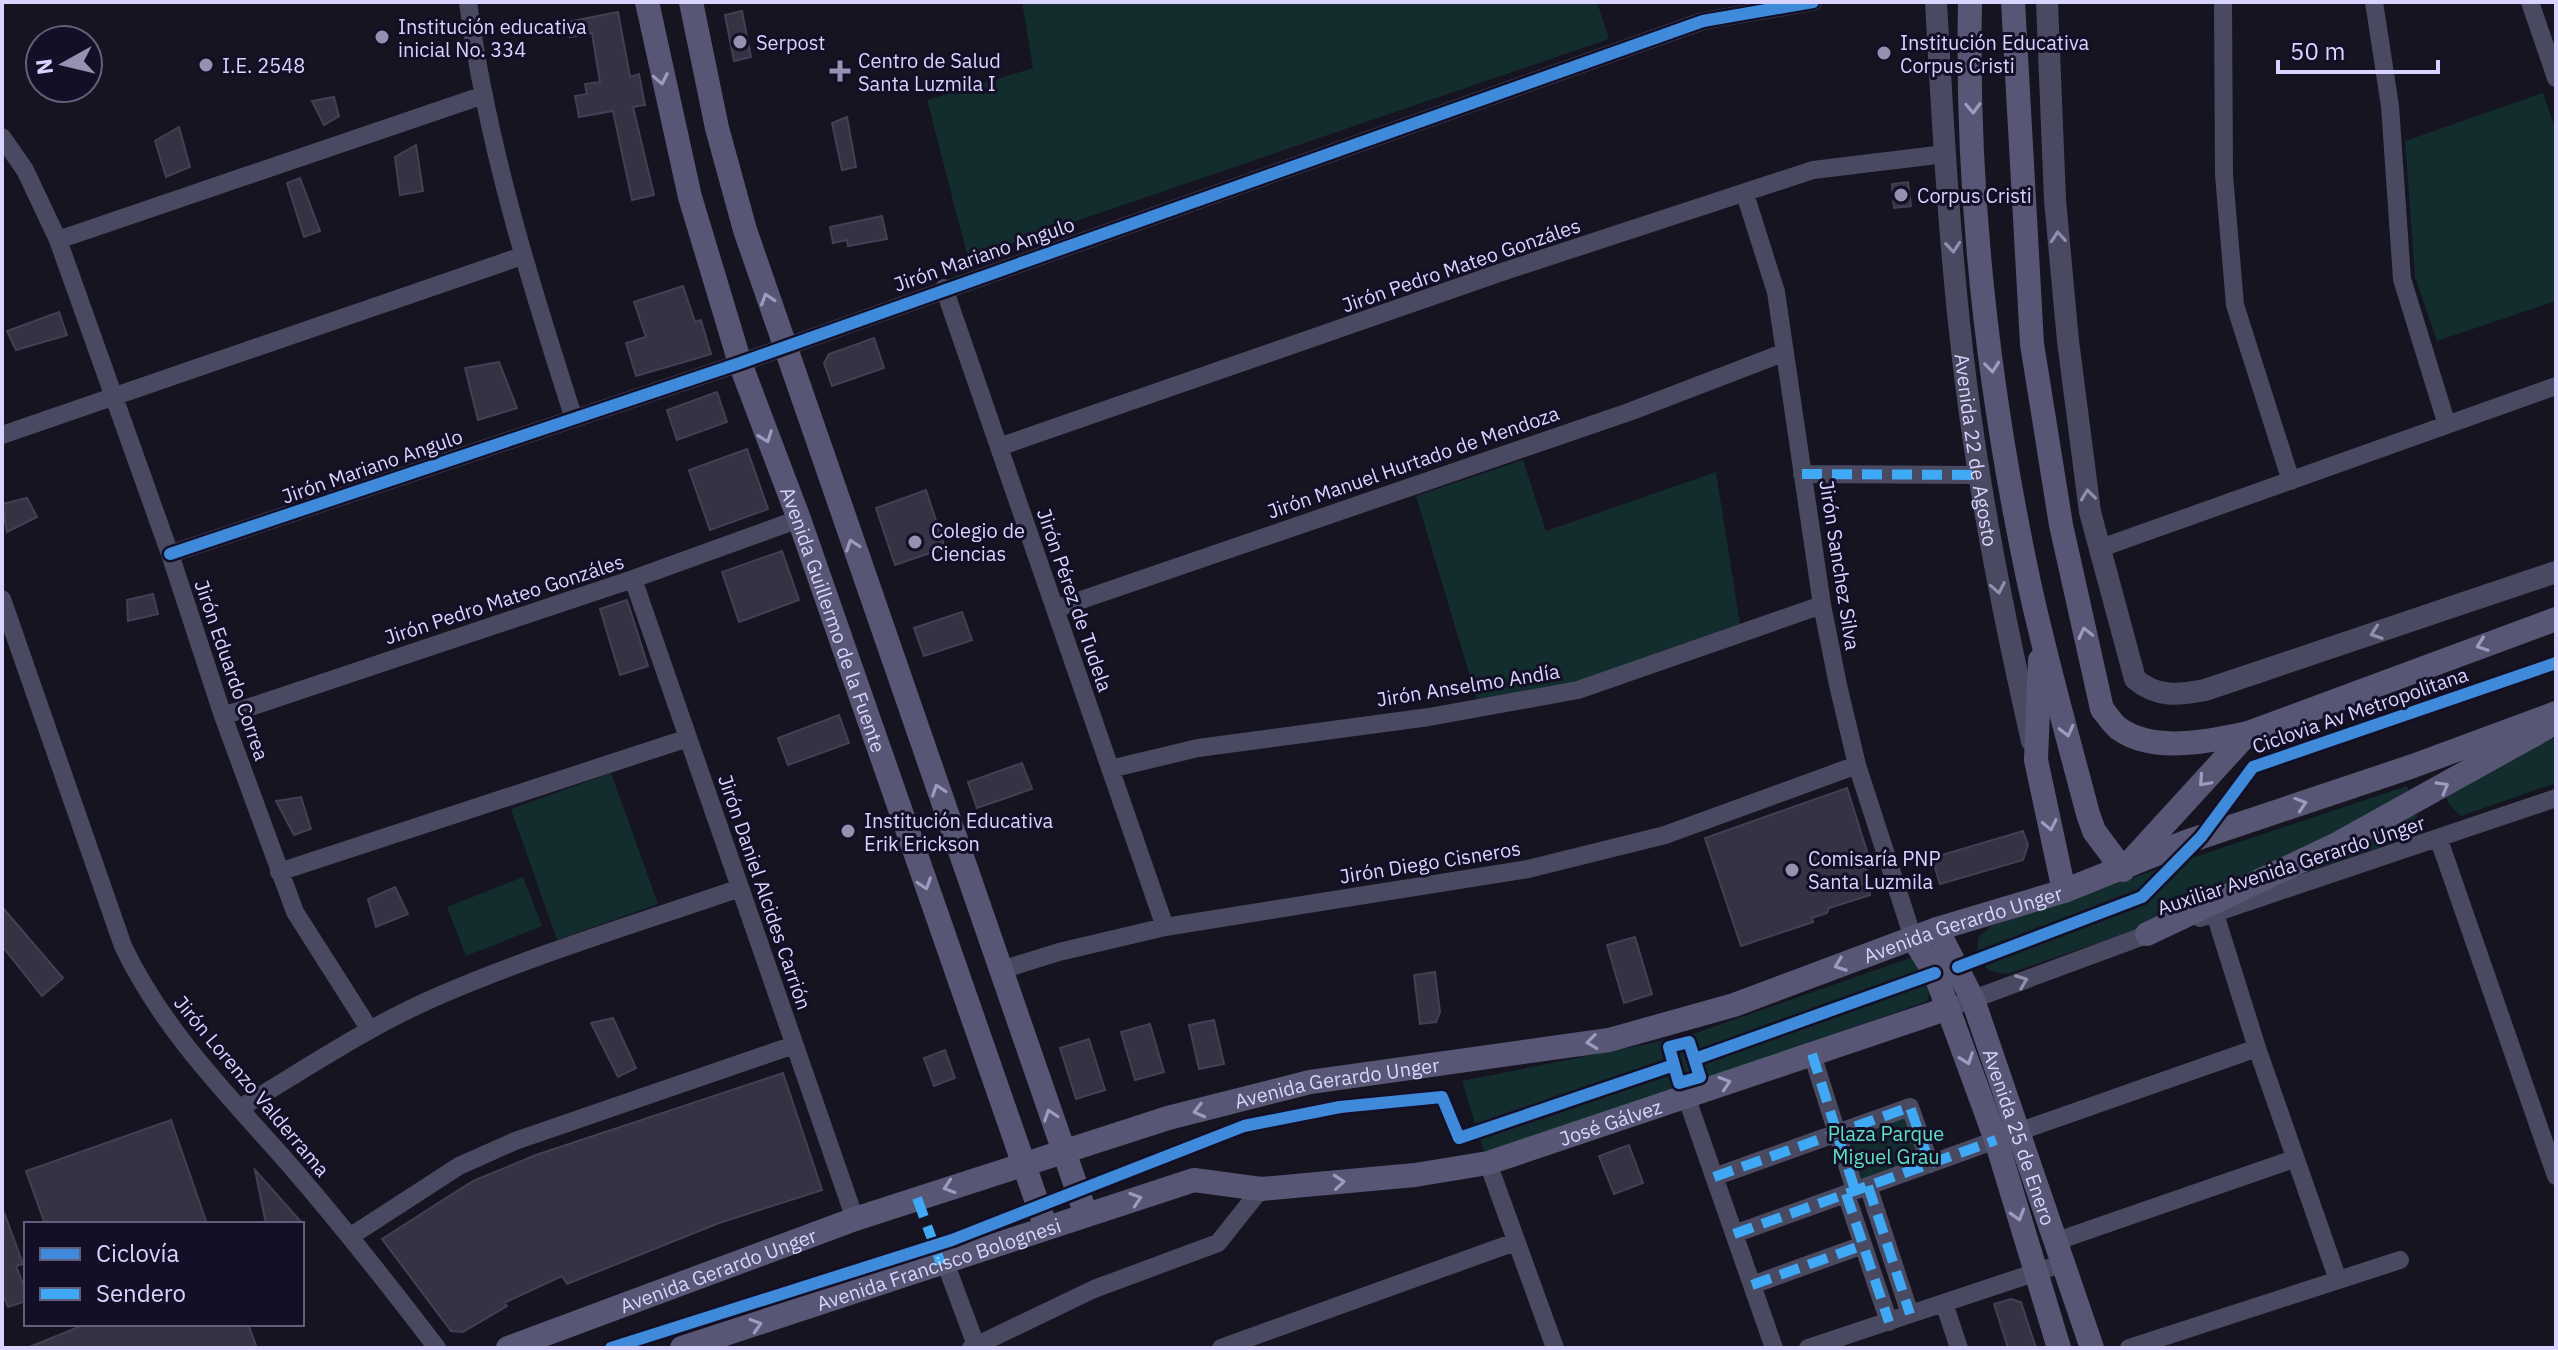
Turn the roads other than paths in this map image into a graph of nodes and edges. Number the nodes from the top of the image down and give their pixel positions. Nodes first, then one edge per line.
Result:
1 (468, 2) edge
2 (647, 2) edge
3 (691, 2) edge
4 (1697, 2) edge
5 (1813, 2) edge
6 (1936, 2) edge
7 (1970, 2) edge
8 (2013, 2) edge
9 (2047, 2) edge
10 (2223, 2) edge
11 (2374, 2) edge
12 (2530, 2) edge
13 (1703, 21) junction
14 (2556, 78) edge
15 (484, 95) junction
16 (2, 137) edge
17 (1945, 154) junction
18 (1745, 194) junction
19 (58, 240) junction
20 (522, 256) junction
21 (944, 288) junction
22 (783, 348) junction
23 (1783, 353) junction
24 (740, 363) junction
25 (2556, 386) edge
26 (115, 397) junction
27 (574, 419) junction
28 (2447, 425) junction
29 (2, 435) edge
30 (999, 447) junction
31 (1802, 474) junction
32 (1980, 475) junction
33 (2291, 481) junction
34 (799, 519) junction
35 (2098, 549) junction
36 (170, 554) junction
37 (2556, 572) edge
38 (633, 579) junction
39 (2, 599) edge
40 (1822, 605) junction
41 (1055, 609) junction
42 (2556, 619) edge
43 (2040, 627) junction
44 (2556, 713) edge
45 (223, 716) junction
46 (2556, 723) edge
47 (2248, 733) junction
48 (688, 738) junction
49 (2036, 760) junction
50 (1857, 765) junction
51 (1110, 769) junction
52 (2556, 798) edge
53 (2439, 840) junction
54 (2123, 870) junction
55 (279, 872) junction
56 (740, 888) junction
57 (2064, 891) junction
58 (2215, 914) junction
59 (1165, 927) junction
60 (1937, 929) junction
61 (2147, 934) junction
62 (1913, 938) junction
63 (1001, 970) junction
64 (1973, 1000) junction
65 (1949, 1008) junction
66 (370, 1030) junction
67 (794, 1045) junction
68 (2257, 1048) junction
69 (1812, 1054) junction
70 (1686, 1096) junction
71 (240, 1108) junction
72 (1837, 1133) junction
73 (2007, 1136) junction
74 (1062, 1150) junction
75 (2294, 1159) junction
76 (1023, 1163) junction
77 (1488, 1163) junction
78 (1930, 1164) junction
79 (2556, 1176) edge
80 (1714, 1177) junction
81 (1194, 1180) joint
82 (1261, 1189) junction
83 (1857, 1190) junction
84 (1086, 1215) junction
85 (855, 1219) junction
86 (1046, 1228) junction
87 (1734, 1234) junction
88 (351, 1236) junction
89 (1515, 1242) junction
90 (1863, 1245) junction
91 (2060, 1252) junction
92 (2400, 1260) dead end
93 (945, 1262) junction
94 (2034, 1273) junction
95 (2338, 1280) junction
96 (1752, 1285) junction
97 (1944, 1303) junction
98 (1910, 1314) junction
99 (1889, 1322) junction
100 (557, 1329) junction
101 (975, 1347) edge
102 (437, 1348) edge
103 (508, 1348) edge
104 (531, 1348) edge
105 (682, 1348) edge
106 (1221, 1348) edge
107 (1555, 1348) edge
108 (1774, 1348) edge
109 (1808, 1348) edge
110 (1959, 1348) edge
111 (2059, 1348) edge
112 (2092, 1348) edge
113 (2129, 1348) edge

1 - 15 street
2 -> 24 main road, Avenida Guillermo de la Fuente
22 -> 3 main road
4 - 13 street
5 - 13 street, Jirón Mariano Angulo
6 - 17 street, Avenida 22 de Agosto
7 -> 43 main road, Avenida 22 de Agosto
47 -> 8 main road
35 -> 9 street
10 - 33 street
11 - 28 street
12 - 14 street
13 - 21 street, Jirón Mariano Angulo
15 - 19 street
15 - 20 street
16 - 19 street, Jirón Eduardo Correa
17 - 18 street, Jirón Pedro Mateo Gonzáles
17 -> 32 street, Avenida 22 de Agosto
18 - 23 street, Jirón Sanchez Silva
18 - 30 street, Jirón Pedro Mateo Gonzáles
19 - 26 street, Jirón Eduardo Correa
20 - 26 street
20 - 27 street
21 - 22 street, Jirón Mariano Angulo
21 - 30 street, Jirón Pérez de Tudela
22 - 24 street, Jirón Mariano Angulo
63 -> 22 main road
23 - 31 street, Jirón Sanchez Silva
23 - 41 street, Jirón Manuel Hurtado de Mendoza
24 - 27 street, Jirón Mariano Angulo
24 -> 34 main road, Avenida Guillermo de la Fuente
25 - 28 street
26 - 29 street
26 - 36 street, Jirón Eduardo Correa
27 - 36 street, Jirón Mariano Angulo
28 - 33 street
30 - 41 street, Jirón Pérez de Tudela
31 - 32 street
31 - 40 street, Jirón Sanchez Silva
32 -> 49 street, Avenida 22 de Agosto
33 - 35 street
34 - 38 street, Jirón Pedro Mateo Gonzáles
34 -> 76 main road, Avenida Guillermo de la Fuente
37 -> 35 street
36 - 45 street, Jirón Eduardo Correa
38 - 45 street, Jirón Pedro Mateo Gonzáles
38 - 48 street, Jirón Daniel Alcides Carrión
39 - 71 street, Jirón Lorenzo Valderrama
40 - 50 street, Jirón Sanchez Silva
40 - 51 street, Jirón Anselmo Andía
41 - 51 street, Jirón Pérez de Tudela
42 -> 47 main road, Avenida Gerardo Unger
43 - 49 main road
43 -> 54 main road, Avenida 22 de Agosto
54 -> 44 main road, Avenida Gerardo Unger
45 - 55 street, Jirón Eduardo Correa
61 -> 46 main road
47 -> 54 main road, Avenida Gerardo Unger
48 - 55 street
48 - 56 street, Jirón Daniel Alcides Carrión
49 -> 57 main road, Avenida 22 de Agosto
50 - 59 street, Jirón Diego Cisneros
50 - 62 street, Jirón Sanchez Silva
51 - 59 street, Jirón Pérez de Tudela
52 - 53 street, Auxiliar Avenida Gerardo Unger
53 - 58 street, Auxiliar Avenida Gerardo Unger
53 - 79 street
54 - 57 main road, Avenida Gerardo Unger
55 - 66 street, Jirón Eduardo Correa
56 - 66 street
56 - 67 street, Jirón Daniel Alcides Carrión
57 - 60 main road, Avenida Gerardo Unger
58 - 61 street, Auxiliar Avenida Gerardo Unger
58 - 68 street
59 - 63 street, Jirón Diego Cisneros
60 - 62 main road, Avenida Gerardo Unger
60 - 64 main road, Avenida 25 de Enero
64 -> 61 street, Auxiliar Avenida Gerardo Unger
62 - 65 main road, Avenida 25 de Enero
62 -> 74 main road, Avenida Gerardo Unger
74 -> 63 main road
64 - 65 street, Auxiliar Avenida Gerardo Unger
64 - 73 main road, Avenida 25 de Enero
65 - 69 main road, José Gálvez
65 -> 73 main road, Avenida 25 de Enero
66 - 71 street
67 - 85 street, Jirón Daniel Alcides Carrión
67 - 88 street
68 - 73 street
68 - 75 street
70 -> 69 main road, José Gálvez
69 - 72 street
70 - 77 main road, José Gálvez
70 - 80 street
71 - 88 street, Jirón Lorenzo Valderrama
72 - 78 street
72 - 80 street
72 - 83 street
73 - 78 street
73 - 91 main road, Avenida 25 de Enero
73 -> 94 main road, Avenida 25 de Enero
74 - 76 main road, Avenida Gerardo Unger
74 - 84 main road
75 - 91 street
75 - 95 street
76 -> 85 main road, Avenida Gerardo Unger
76 - 86 main road, Avenida Guillermo de la Fuente
82 -> 77 main road, José Gálvez
77 - 89 street
78 - 83 street
80 - 87 street
81 - 82 main road, José Gálvez
84 -> 81 main road, Avenida Francisco Bolognesi
82 - 101 street
83 - 87 street
83 - 90 street
83 - 98 street
84 - 86 main road, Avenida Francisco Bolognesi
85 - 100 main road, Avenida Gerardo Unger
86 - 93 main road, Avenida Francisco Bolognesi
87 - 96 street
88 - 102 street, Jirón Lorenzo Valderrama
89 - 106 street
89 - 107 street
90 - 96 street
90 - 99 street
91 - 94 street
91 - 112 main road, Avenida 25 de Enero
92 - 95 street
93 - 101 street
105 -> 93 main road, Avenida Francisco Bolognesi
94 - 97 street
94 - 111 main road, Avenida 25 de Enero
95 - 113 street
96 - 108 street
97 - 98 street
97 - 110 street
98 - 99 street
99 - 109 street
100 - 103 main road, Avenida Gerardo Unger
100 - 104 main road, Avenida Gerardo Unger

